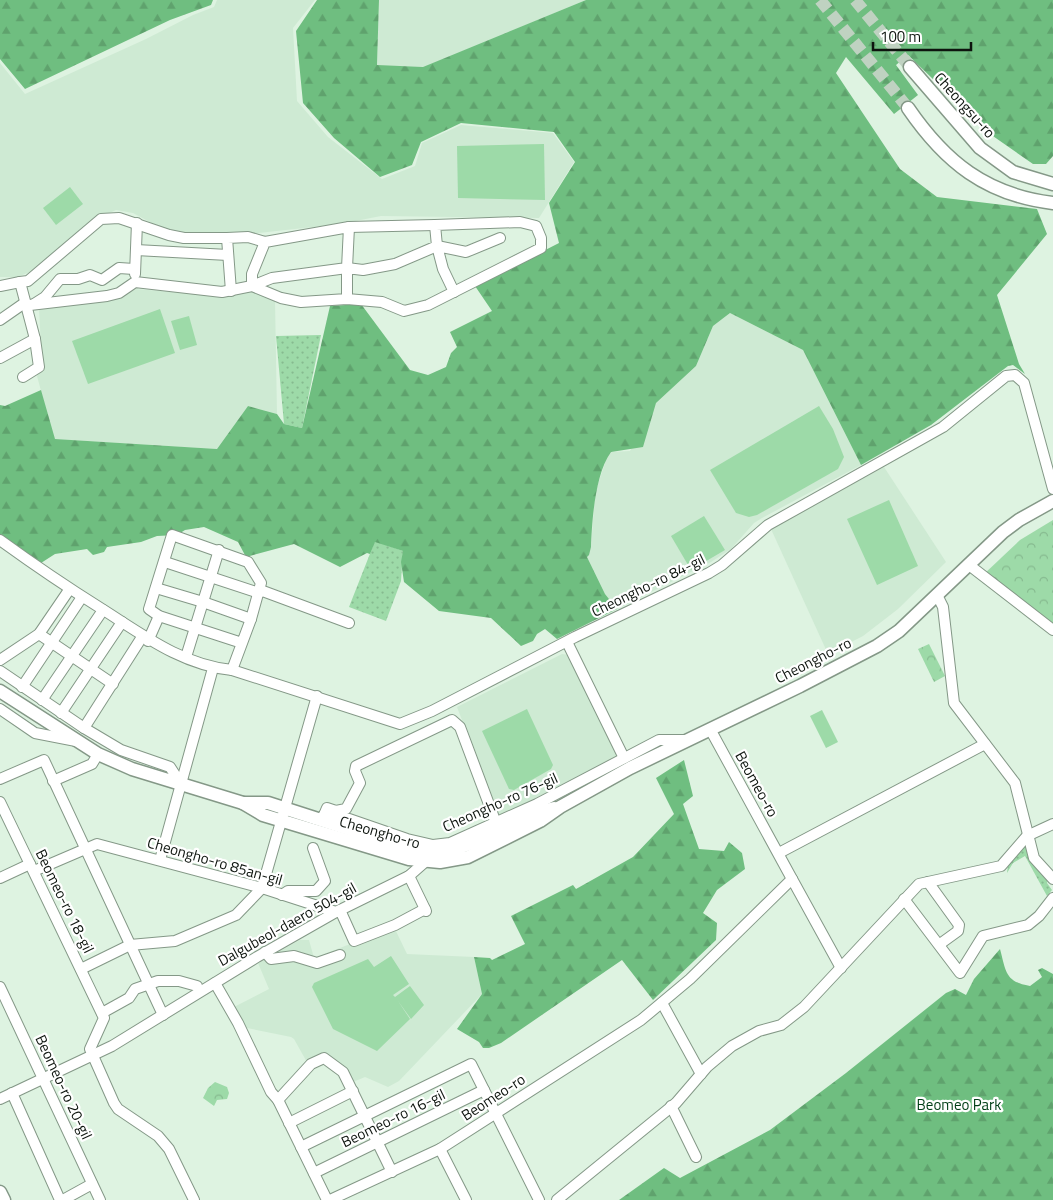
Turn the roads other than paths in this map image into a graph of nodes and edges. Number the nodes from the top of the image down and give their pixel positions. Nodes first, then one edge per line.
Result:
1 (910, 67) tunnel mouth
2 (908, 108) tunnel mouth
3 (1053, 184) edge
4 (1053, 203) edge
5 (138, 223) junction
6 (435, 225) junction
7 (349, 227) junction
8 (227, 238) junction
9 (500, 238) dead end
10 (265, 242) junction
11 (437, 246) junction
12 (136, 250) junction
13 (228, 255) junction
14 (51, 263) junction
15 (347, 268) junction
16 (134, 269) junction
17 (60, 279) junction
18 (20, 282) junction
19 (135, 282) junction
20 (0, 286) edge
21 (252, 286) junction
22 (231, 291) junction
23 (454, 292) junction
24 (347, 298) junction
25 (30, 305) junction
26 (0, 320) edge
27 (35, 338) junction
28 (0, 358) edge
29 (23, 377) dead end
30 (1053, 490) edge
31 (1053, 501) edge
32 (0, 540) edge
33 (220, 550) junction
34 (165, 562) junction
35 (969, 565) junction
36 (210, 576) junction
37 (156, 588) junction
38 (70, 590) junction
39 (259, 592) junction
40 (938, 595) junction
41 (82, 597) junction
42 (203, 602) junction
43 (103, 610) junction
44 (159, 616) junction
45 (251, 619) junction
46 (122, 622) junction
47 (349, 623) dead end
48 (194, 628) junction
49 (1053, 630) edge
50 (40, 634) junction
51 (145, 639) junction
52 (53, 642) junction
53 (567, 642) junction
54 (242, 643) junction
55 (73, 655) junction
56 (186, 657) junction
57 (0, 660) edge
58 (92, 668) junction
59 (213, 668) junction
60 (232, 670) junction
61 (0, 671) edge
62 (113, 684) junction
63 (22, 687) junction
64 (0, 691) edge
65 (317, 696) junction
66 (42, 700) junction
67 (0, 709) edge
68 (61, 713) junction
69 (400, 724) junction
70 (84, 728) junction
71 (710, 729) junction
72 (686, 740) junction
73 (79, 742) junction
74 (404, 742) junction
75 (985, 744) junction
76 (98, 754) junction
77 (624, 758) junction
78 (0, 779) edge
79 (54, 781) junction
80 (181, 784) junction
81 (0, 802) edge
82 (560, 807) junction
83 (283, 815) junction
84 (323, 818) junction
85 (496, 823) junction
86 (1053, 824) edge
87 (1027, 836) junction
88 (85, 848) junction
89 (313, 848) dead end
90 (779, 853) junction
91 (160, 860) junction
92 (426, 861) junction
93 (32, 868) junction
94 (409, 876) junction
95 (0, 878) edge
96 (792, 879) junction
97 (1053, 879) edge
98 (928, 882) junction
99 (262, 888) junction
100 (282, 895) junction
101 (1053, 898) edge
102 (904, 899) junction
103 (338, 911) junction
104 (940, 944) junction
105 (130, 945) junction
106 (266, 952) junction
107 (340, 955) dead end
108 (841, 968) junction
109 (81, 970) junction
110 (215, 982) junction
111 (150, 985) junction
112 (197, 986) dead end
113 (0, 987) edge
114 (662, 1003) junction
115 (102, 1013) junction
116 (163, 1014) junction
117 (92, 1055) junction
118 (701, 1074) junction
119 (43, 1078) junction
120 (484, 1090) junction
121 (354, 1091) junction
122 (12, 1093) junction
123 (0, 1099) edge
124 (278, 1100) junction
125 (671, 1106) junction
126 (497, 1113) junction
127 (365, 1115) junction
128 (289, 1123) junction
129 (378, 1142) junction
130 (301, 1148) junction
131 (440, 1149) junction
132 (696, 1157) dead end
133 (392, 1172) junction
134 (314, 1173) junction
135 (92, 1184) junction
136 (0, 1192) edge
137 (4, 1200) edge
138 (61, 1200) edge
139 (100, 1200) edge
140 (194, 1200) edge
141 (329, 1200) edge
142 (466, 1200) edge
143 (539, 1200) edge
144 (557, 1200) edge

1 - 3 main road, Cheongsu-ro
2 - 4 main road
5 - 8 street
5 - 12 street
5 - 14 street
6 - 7 street
6 - 11 street
6 - 23 street
7 - 10 street
7 - 15 street
8 - 10 street
8 - 13 street
9 - 11 street
10 - 21 street
11 - 15 street
11 - 23 street
12 - 13 street
12 - 16 street
13 - 22 street
14 - 17 street
14 - 18 street
15 - 21 street
15 - 24 street
16 - 17 street
16 - 19 street
17 - 25 street
18 - 20 street
18 - 25 street
19 - 22 street
19 - 25 street
21 - 22 street
21 - 24 street
23 - 24 street
25 - 26 street
25 - 27 street
27 - 28 street
27 - 29 street
30 - 53 street, Cheongho-ro 84-gil
31 - 35 main road, Cheongho-ro
32 - 38 street
33 - 34 street
33 - 36 street
33 - 39 street
34 - 36 street
34 - 37 street
35 - 40 main road, Cheongho-ro
35 - 49 street
36 - 39 street
36 - 42 street
37 - 42 street
37 - 44 street
38 - 41 street
38 - 50 street
39 - 45 street
39 - 47 street
40 - 71 main road, Cheongho-ro
40 - 75 street
41 - 43 street
41 - 52 street
42 - 45 street
42 - 48 street
43 - 46 street
43 - 55 street
44 - 48 street
44 - 51 street
45 - 54 street
46 - 51 street
46 - 58 street
48 - 54 street
48 - 56 street
50 - 52 street
50 - 57 street
51 - 56 street
51 - 62 street
52 - 55 street
52 - 63 street
53 - 69 street, Cheongho-ro 84-gil
53 - 77 street
54 - 60 street
55 - 58 street
55 - 66 street
56 - 59 street
58 - 62 street
58 - 68 street
59 - 60 street
59 - 80 street
60 - 65 street
61 - 63 street
62 - 70 street
63 - 66 street
64 - 73 main road, Cheongho-ro
65 - 69 street
65 - 83 street
66 - 68 street
67 - 73 street
68 - 70 street
69 - 74 street
70 - 80 street
71 - 72 main road, Cheongho-ro
71 - 90 street, Beomeo-ro
72 - 77 street, Cheongho-ro 76-gil
72 - 82 main road, Cheongho-ro
73 - 76 main road, Cheongho-ro
74 - 84 street
74 - 85 street
75 - 87 street
75 - 90 street
76 - 79 street
76 - 80 main road, Cheongho-ro
77 - 85 street, Cheongho-ro 76-gil
78 - 79 street
79 - 88 street
80 - 83 main road, Cheongho-ro
80 - 91 street
81 - 93 street, Beomeo-ro 18-gil
82 - 84 main road, Cheongho-ro
82 - 92 main road, Cheongho-ro
83 - 84 main road, Cheongho-ro
83 - 92 main road, Cheongho-ro
83 - 99 street
84 - 85 street, Cheongho-ro 76-gil
86 - 87 street
87 - 97 street
87 - 98 street
88 - 91 street, Cheongho-ro 85an-gil
88 - 93 street, Cheongho-ro 85an-gil
88 - 105 street
89 - 100 street
90 - 96 street, Beomeo-ro
91 - 99 street, Cheongho-ro 85an-gil
92 - 94 street, Dalgubeol-daero 504-gil
93 - 95 street, Cheongho-ro 85an-gil
93 - 109 street, Beomeo-ro 18-gil
94 - 103 street, Dalgubeol-daero 504-gil
94 - 103 street
96 - 108 street
96 - 114 street, Beomeo-ro
98 - 102 street
98 - 104 street
99 - 100 street, Cheongho-ro 85an-gil
99 - 105 street
100 - 103 street, Cheongho-ro 85an-gil
101 - 104 street
102 - 104 street
102 - 108 street
103 - 106 street, Dalgubeol-daero 504-gil
105 - 109 street
105 - 111 street
106 - 107 street
106 - 110 street, Dalgubeol-daero 504-gil
108 - 118 street
109 - 115 street, Beomeo-ro 18-gil
110 - 116 street, Dalgubeol-daero 504-gil
110 - 124 street
111 - 112 street
111 - 115 street
111 - 116 street
113 - 119 street, Beomeo-ro 20-gil
114 - 118 street
114 - 126 street, Beomeo-ro
115 - 117 street
116 - 117 street, Dalgubeol-daero 504-gil
117 - 119 street, Dalgubeol-daero 504-gil
117 - 140 street
118 - 125 street
119 - 122 street, Dalgubeol-daero 504-gil
119 - 135 street, Beomeo-ro 20-gil
120 - 126 street
120 - 127 street, Beomeo-ro 16-gil
120 - 129 street, Beomeo-ro 16-gil
121 - 124 street
121 - 127 street
121 - 128 street
122 - 123 street, Dalgubeol-daero 504-gil
122 - 138 street
124 - 128 street
125 - 132 street
125 - 144 street
126 - 131 street, Beomeo-ro
126 - 143 street
127 - 129 street
127 - 130 street, Beomeo-ro 16-gil
128 - 130 street
129 - 133 street
129 - 134 street, Beomeo-ro 16-gil
130 - 134 street
131 - 133 street, Beomeo-ro
131 - 142 street
133 - 141 street, Beomeo-ro
134 - 141 street
135 - 138 street
135 - 139 street, Beomeo-ro 20-gil
136 - 137 main road

